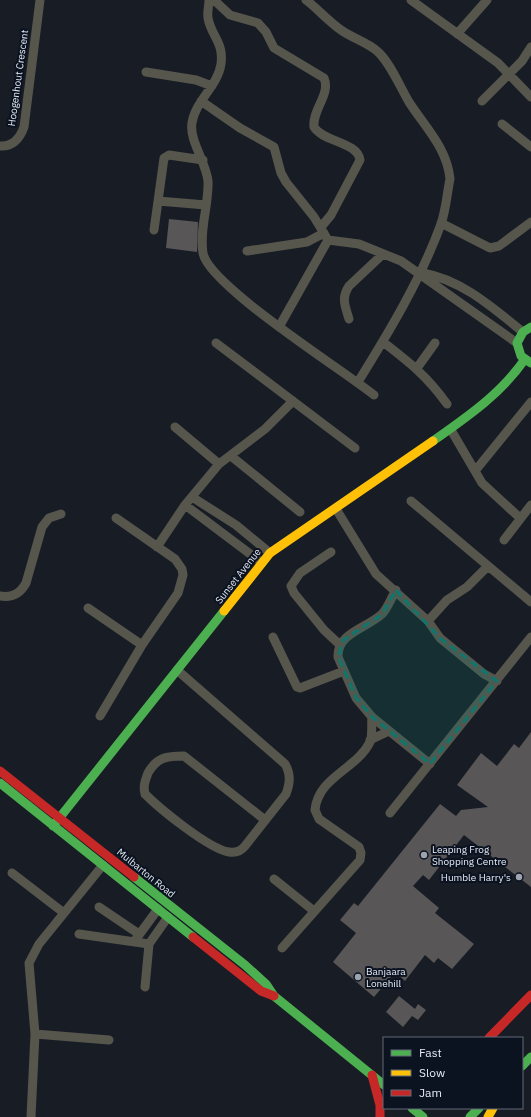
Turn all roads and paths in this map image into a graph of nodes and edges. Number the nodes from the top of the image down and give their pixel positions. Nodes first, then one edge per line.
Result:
1 (40, 0) edge
2 (209, 0) edge
3 (214, 0) edge
4 (306, 0) edge
5 (411, 0) edge
6 (487, 0) edge
7 (457, 34) junction
8 (531, 48) edge
9 (146, 72) dead end
10 (509, 74) junction
11 (212, 86) junction
12 (531, 97) edge
13 (201, 101) junction
14 (482, 101) dead end
15 (502, 124) dead end
16 (0, 146) edge
17 (531, 147) edge
18 (203, 160) junction
19 (158, 201) junction
20 (206, 205) junction
21 (531, 222) edge
22 (441, 223) junction
23 (154, 230) dead end
24 (324, 233) junction
25 (248, 251) dead end
26 (383, 254) junction
27 (420, 272) junction
28 (349, 319) dead end
29 (279, 327) junction
30 (527, 329) edge
31 (382, 342) junction
32 (517, 342) junction
33 (216, 343) dead end
34 (434, 343) dead end
35 (528, 361) edge
36 (417, 368) junction
37 (358, 382) junction
38 (374, 395) dead end
39 (293, 400) junction
40 (531, 402) edge
41 (447, 404) dead end
42 (175, 427) dead end
43 (450, 430) junction
44 (355, 448) dead end
45 (231, 456) junction
46 (219, 464) junction
47 (475, 471) junction
48 (192, 497) junction
49 (410, 501) dead end
50 (185, 505) junction
51 (531, 505) edge
52 (336, 509) junction
53 (300, 512) dead end
54 (61, 514) dead end
55 (116, 518) dead end
56 (520, 518) junction
57 (504, 540) dead end
58 (157, 547) junction
59 (270, 552) junction
60 (331, 552) dead end
61 (262, 563) junction
62 (488, 566) junction
63 (396, 590) junction
64 (0, 596) edge
65 (531, 602) edge
66 (88, 608) dead end
67 (428, 621) junction
68 (273, 637) dead end
69 (531, 637) edge
70 (142, 645) junction
71 (340, 645) junction
72 (177, 670) junction
73 (344, 671) junction
74 (497, 681) junction
75 (100, 716) dead end
76 (372, 717) junction
77 (390, 731) junction
78 (370, 740) junction
79 (430, 764) junction
80 (0, 771) edge
81 (0, 783) edge
82 (390, 813) dead end
83 (60, 818) junction
84 (266, 820) junction
85 (53, 826) junction
86 (103, 865) junction
87 (12, 873) dead end
88 (274, 879) dead end
89 (99, 906) dead end
90 (158, 909) junction
91 (314, 911) junction
92 (64, 913) junction
93 (168, 917) junction
94 (79, 934) dead end
95 (137, 938) junction
96 (149, 944) junction
97 (282, 948) dead end
98 (145, 987) dead end
99 (531, 995) edge
100 (274, 996) junction
101 (35, 1034) junction
102 (490, 1037) edge
103 (109, 1040) dead end
104 (377, 1078) edge
105 (478, 1109) edge
106 (30, 1117) edge
107 (380, 1117) edge
108 (470, 1117) edge

1 - 16 street, Hoogenhout Crescent
2 - 11 street
3 - 24 street
4 - 22 street
5 - 7 street
6 - 7 street
7 - 10 street
8 - 10 street
9 - 11 street
10 - 12 street
10 - 14 street
11 - 13 street
13 - 18 street
13 - 24 street
15 - 17 street
18 - 19 street
18 - 20 street
19 - 20 street
19 - 23 street
20 - 29 street
21 - 22 street
22 - 27 street
24 - 25 street
24 - 26 street
24 - 29 street
26 - 27 street
26 - 28 street
27 - 30 street
27 - 31 street
27 - 32 street
29 - 37 street
30 - 32 street
31 - 36 street
31 - 37 street
32 - 35 street
33 - 39 street
34 - 36 street
35 - 43 street, Sunset Avenue
36 - 41 street
37 - 38 street
39 - 44 street
39 - 45 street
40 - 47 street
42 - 46 street
43 - 47 street
43 - 52 street, Sunset Avenue
45 - 46 street
45 - 53 street
46 - 48 street
47 - 56 street
48 - 50 street
48 - 59 street
49 - 62 street
50 - 58 street
50 - 61 street
51 - 56 street
52 - 59 street, Sunset Avenue
52 - 63 street
54 - 64 street
55 - 58 street
56 - 57 street
58 - 70 street
59 - 61 street, Sunset Avenue
60 - 71 street
61 - 72 street, Sunset Avenue
62 - 65 street
62 - 67 street
63 - 67 street
63 - 71 street
66 - 70 street
67 - 74 street
68 - 73 street
69 - 74 street
70 - 75 street
71 - 73 street
72 - 83 street, Sunset Avenue
72 - 84 street
73 - 76 street
74 - 79 street
76 - 77 street
76 - 78 street
77 - 78 street
77 - 79 street
78 - 91 street
79 - 82 street
80 - 83 street, Mulbarton Road
81 - 85 street, Mulbarton Road
83 - 85 street, Sunset Avenue
83 - 100 street, Mulbarton Road
84 - 84 street
85 - 86 street, Mulbarton Road
86 - 90 street, Mulbarton Road
86 - 92 street
87 - 92 street
88 - 91 street
89 - 95 street
90 - 93 street, Mulbarton Road
90 - 95 street
91 - 97 street
92 - 101 street
93 - 96 street
93 - 100 street, Mulbarton Road
94 - 95 street
95 - 96 street
96 - 98 street
99 - 102 street
100 - 104 street, Mulbarton Road
101 - 103 street
101 - 106 street
104 - 107 street
105 - 108 street

